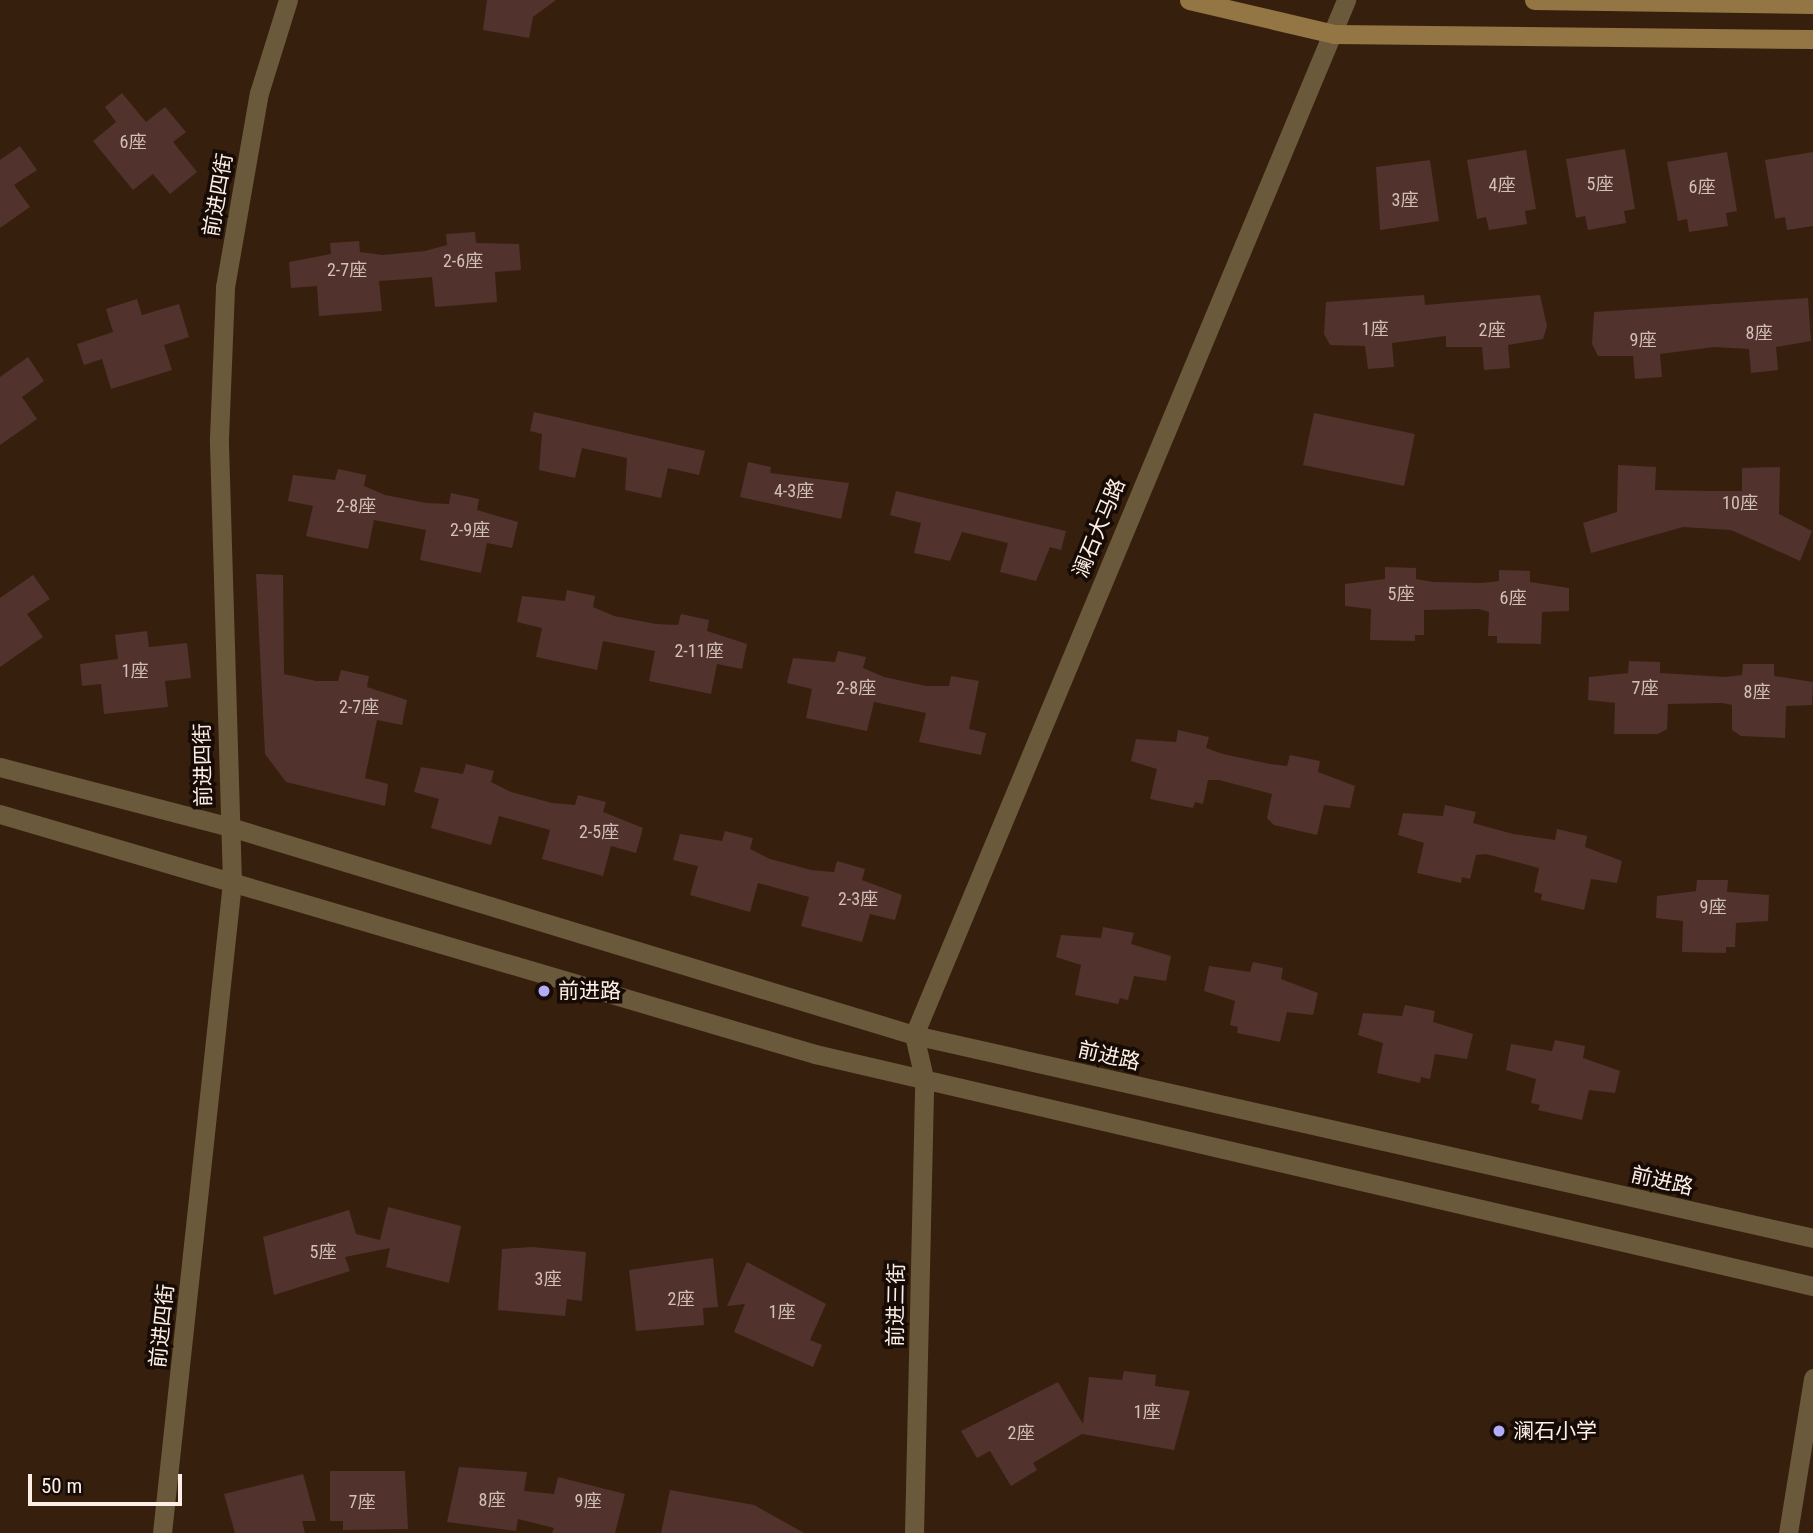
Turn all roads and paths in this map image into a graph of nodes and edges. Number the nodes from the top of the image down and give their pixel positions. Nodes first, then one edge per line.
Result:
1 (288, 0) edge
2 (1189, 0) edge
3 (1346, 0) edge
4 (1534, 0) edge
5 (1813, 4) edge
6 (1334, 34) junction
7 (1813, 39) edge
8 (0, 767) edge
9 (0, 814) edge
10 (227, 826) junction
11 (232, 882) junction
12 (914, 1035) junction
13 (924, 1078) junction
14 (1813, 1238) edge
15 (1813, 1286) edge
16 (1813, 1378) edge
17 (163, 1533) edge
18 (914, 1533) edge
19 (1788, 1533) edge

1 - 10 street, 前进四街
2 - 6 main road
3 - 6 street, 澜石大马路
4 - 5 main road
6 - 7 main road
6 - 12 street, 澜石大马路
8 - 10 street, 前进路
9 - 11 street
10 - 11 street, 前进四街
10 - 12 street, 前进路
11 - 13 street
11 - 17 street, 前进四街
12 - 13 street
12 - 14 street, 前进路
13 - 15 street
13 - 18 street, 前进三街
16 - 19 street

